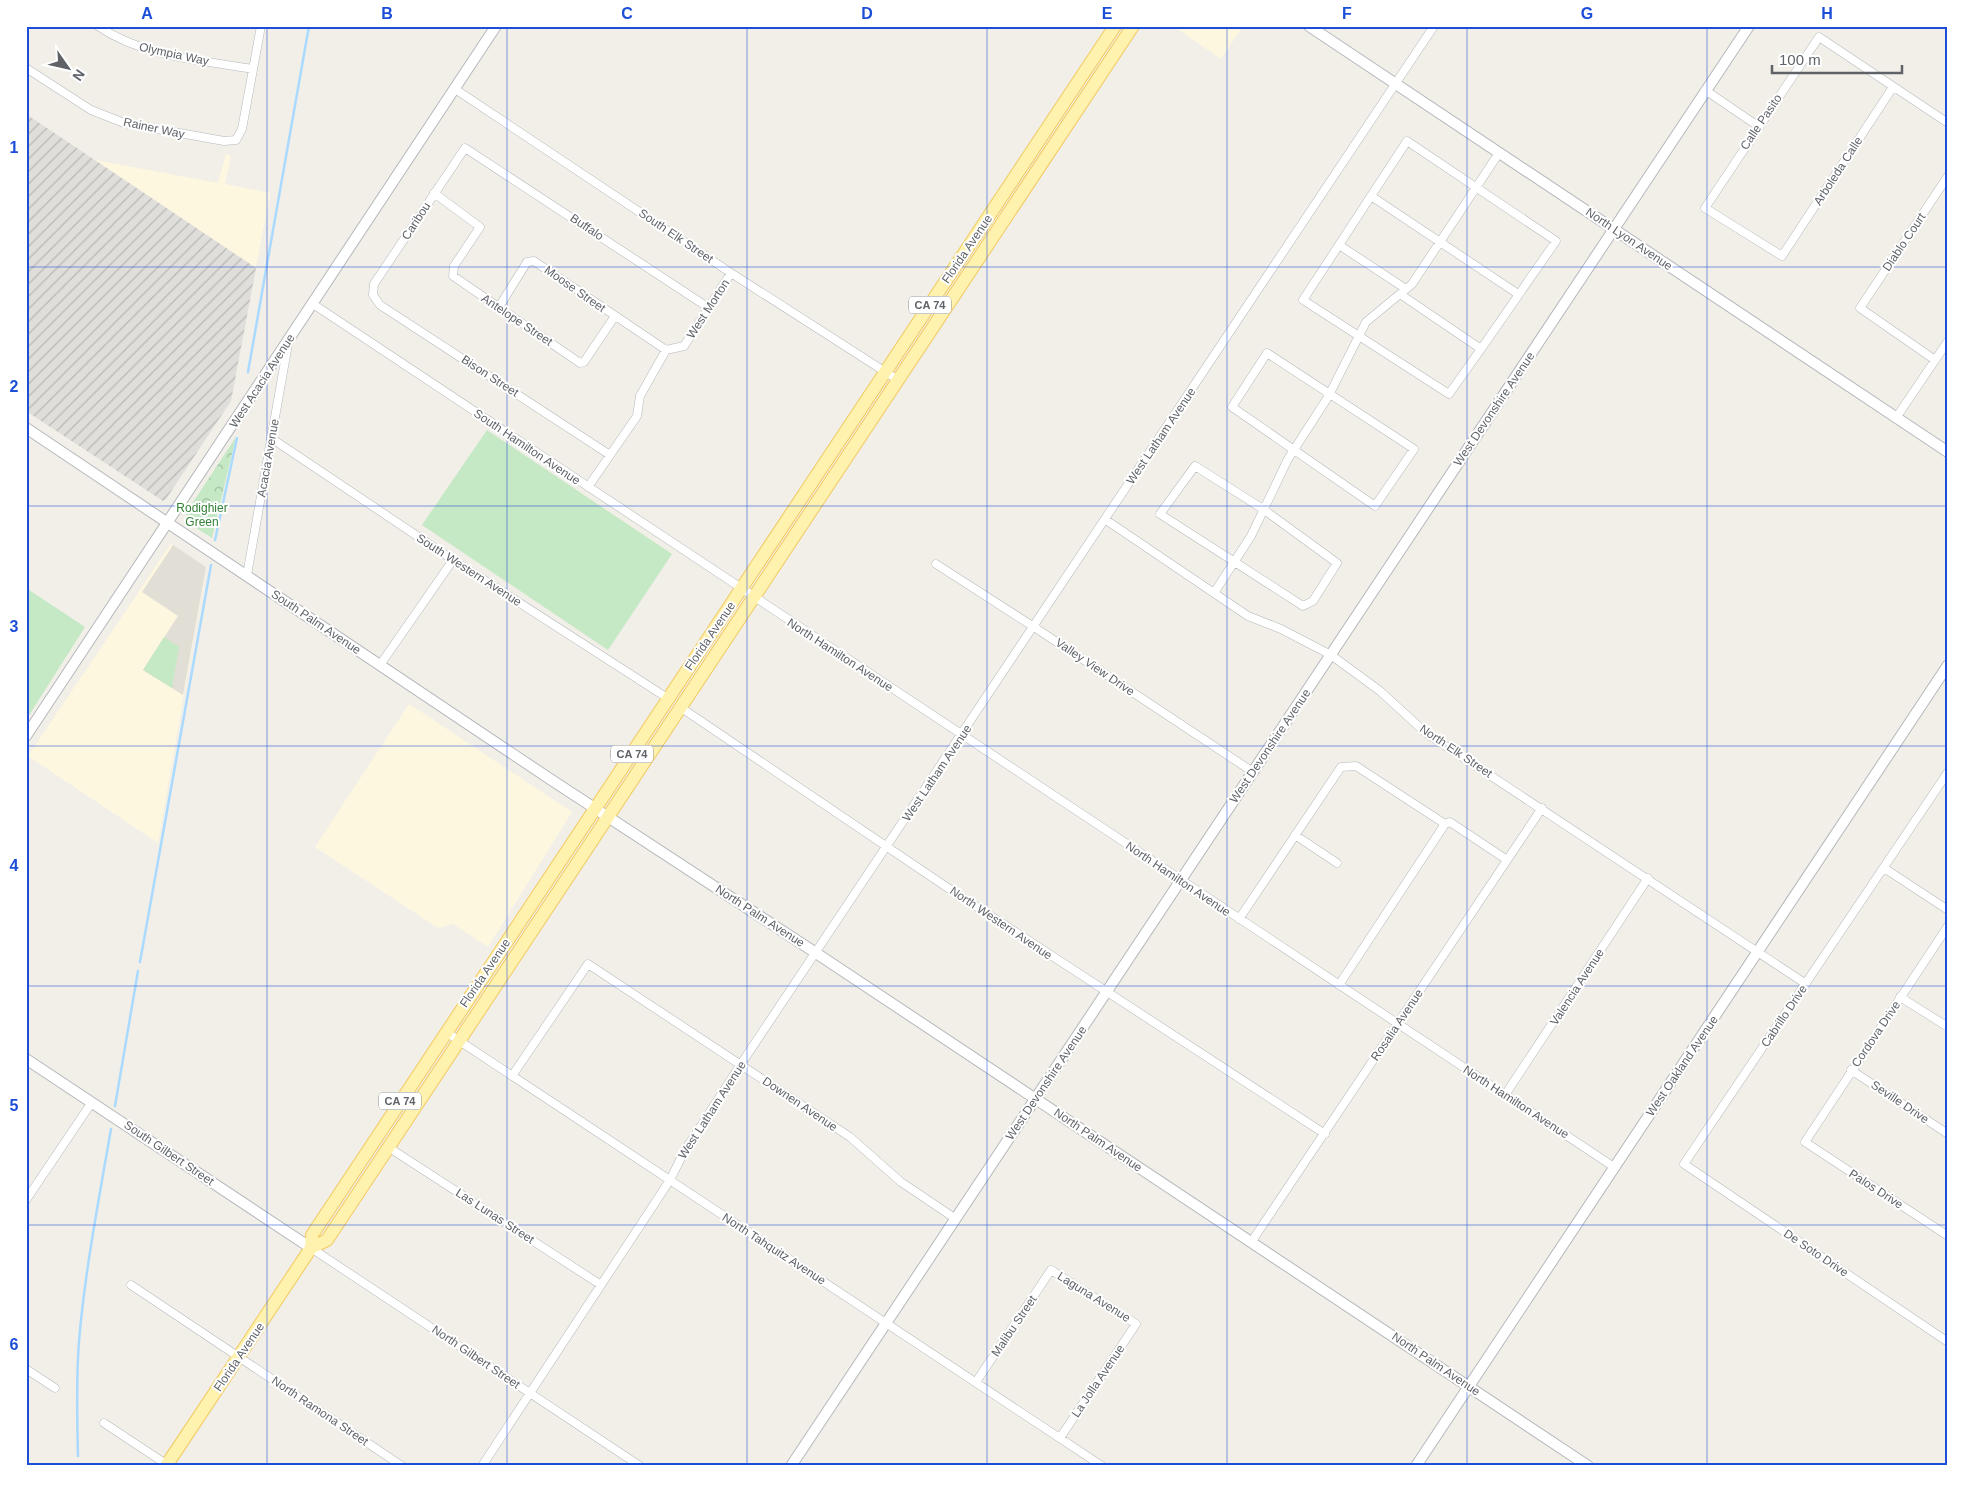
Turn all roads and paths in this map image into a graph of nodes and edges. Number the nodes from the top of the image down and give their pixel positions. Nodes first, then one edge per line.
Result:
1 (98, 26) edge
2 (261, 26) edge
3 (496, 26) edge
4 (1116, 26) edge
5 (1133, 26) edge
6 (1309, 26) edge
7 (1434, 26) edge
8 (1749, 26) edge
9 (26, 68) edge
10 (253, 69) junction
11 (1396, 84) junction
12 (1893, 87) junction
13 (455, 88) junction
14 (1705, 90) junction
15 (1058, 112) junction
16 (1948, 123) edge
17 (1758, 126) junction
18 (464, 148) joint
19 (1499, 153) junction
20 (1948, 176) edge
21 (1476, 188) junction
22 (434, 193) junction
23 (1371, 196) junction
24 (1705, 208) joint
25 (1614, 229) junction
26 (994, 235) junction
27 (1440, 241) junction
28 (1339, 245) junction
29 (731, 273) junction
30 (1403, 292) junction
31 (1518, 294) junction
32 (373, 295) joint
33 (313, 304) junction
34 (499, 307) junction
35 (709, 308) junction
36 (614, 316) junction
37 (1359, 335) junction
38 (288, 341) junction
39 (1948, 341) edge
40 (1481, 349) junction
41 (666, 350) junction
42 (1935, 360) junction
43 (885, 371) junction
44 (898, 380) junction
45 (1331, 393) junction
46 (1896, 418) junction
47 (26, 428) edge
48 (271, 438) junction
49 (1294, 450) junction
50 (1948, 452) edge
51 (610, 455) junction
52 (588, 488) junction
53 (1263, 509) junction
54 (1106, 520) junction
55 (168, 523) junction
56 (453, 560) junction
57 (1234, 563) junction
58 (936, 564) dead end
59 (247, 576) junction
60 (741, 590) junction
61 (1214, 593) junction
62 (753, 598) junction
63 (1034, 626) junction
64 (1330, 655) junction
65 (380, 665) junction
66 (1948, 665) edge
67 (669, 699) junction
68 (680, 707) junction
69 (26, 736) edge
70 (962, 736) junction
71 (1253, 772) junction
72 (1948, 772) edge
73 (595, 808) junction
74 (1542, 808) junction
75 (607, 816) junction
76 (1444, 824) junction
77 (1295, 835) junction
78 (887, 848) junction
79 (1507, 860) junction
80 (1337, 863) dead end
81 (1884, 868) junction
82 (1648, 878) junction
83 (1181, 880) junction
84 (1948, 910) edge
85 (1239, 919) junction
86 (1948, 926) edge
87 (1757, 952) junction
88 (816, 953) junction
89 (1806, 984) junction
90 (1339, 985) junction
91 (1106, 993) junction
92 (1900, 997) junction
93 (1398, 1024) junction
94 (1948, 1027) edge
95 (446, 1032) junction
96 (459, 1040) junction
97 (26, 1059) edge
98 (741, 1064) junction
99 (1851, 1070) junction
100 (512, 1076) junction
101 (413, 1082) junction
102 (1505, 1095) junction
103 (1036, 1098) junction
104 (92, 1102) junction
105 (1325, 1134) junction
106 (1948, 1134) edge
107 (1804, 1142) joint
108 (388, 1147) junction
109 (1684, 1164) joint
110 (1614, 1167) junction
111 (670, 1180) junction
112 (26, 1200) edge
113 (956, 1219) junction
114 (1948, 1236) edge
115 (1252, 1241) junction
116 (311, 1248) junction
117 (1051, 1270) joint
118 (132, 1285) dead end
119 (601, 1285) junction
120 (885, 1322) junction
121 (1136, 1324) joint
122 (1948, 1342) edge
123 (239, 1357) junction
124 (26, 1369) edge
125 (976, 1382) junction
126 (1469, 1385) junction
127 (55, 1388) dead end
128 (530, 1393) junction
129 (104, 1423) dead end
130 (1060, 1438) junction
131 (168, 1465) edge
132 (402, 1466) edge
133 (482, 1466) edge
134 (640, 1466) edge
135 (791, 1466) edge
136 (1102, 1466) edge
137 (1416, 1466) edge
138 (1588, 1466) edge

1 - 10 street, Olympia Way
2 - 10 street
3 - 13 street, West Acacia Avenue
4 - 15 main road, Florida Avenue / CA 74
5 - 26 main road, Florida Avenue
6 - 11 street, North Lyon Avenue
7 - 11 street, West Latham Avenue
8 - 14 street, West Devonshire Avenue
9 - 10 street, Rainer Way
11 - 19 street, North Lyon Avenue
11 - 54 street, West Latham Avenue
12 - 16 street
12 - 17 street, Calle Pasito
12 - 24 street, Arboleda Calle
13 - 29 street, South Elk Street
13 - 33 street, West Acacia Avenue
14 - 17 street
14 - 25 street, West Devonshire Avenue
15 - 26 main road
15 - 43 main road, Florida Avenue / CA 74
17 - 24 street, Calle Pasito
18 - 22 street, Caribou
18 - 35 street, Buffalo
19 - 21 street
19 - 25 street, North Lyon Avenue
20 - 42 street, Diablo Court
21 - 23 street
21 - 27 street
21 - 31 street
22 - 32 street, Caribou
22 - 34 street, Antelope Street
23 - 27 street
23 - 28 street
25 - 46 street, North Lyon Avenue
25 - 64 street, West Devonshire Avenue
26 - 44 main road, Florida Avenue
27 - 30 street
27 - 31 street
28 - 30 street
28 - 37 street
29 - 35 street, West Morton
29 - 43 street, South Elk Street
30 - 37 street
30 - 40 street
31 - 40 street
32 - 51 street, Bison Street
33 - 38 street, West Acacia Avenue
33 - 52 street, South Hamilton Avenue
34 - 36 street, Moose Street
34 - 36 street, Antelope Street
35 - 41 street, West Morton
36 - 41 street, Moose Street
37 - 40 street
37 - 45 street
38 - 48 street, Acacia Avenue
38 - 55 street, West Acacia Avenue
39 - 42 street
41 - 51 street
42 - 46 street
43 - 44 street, South Elk Street
43 - 60 main road, Florida Avenue / CA 74
44 - 62 main road, Florida Avenue
45 - 49 street
45 - 49 street
45 - 49 street
46 - 50 street, North Lyon Avenue
47 - 55 street, South Palm Avenue
48 - 56 street, South Western Avenue
48 - 59 street, Acacia Avenue
49 - 53 street
51 - 52 street
52 - 60 street, South Hamilton Avenue
53 - 57 street
53 - 57 street
53 - 57 street
54 - 61 street, North Elk Street
54 - 63 street, West Latham Avenue
55 - 59 street, South Palm Avenue
55 - 69 street, West Acacia Avenue
56 - 65 street
56 - 67 street, South Western Avenue
57 - 61 street
58 - 63 street, Valley View Drive
59 - 65 street, South Palm Avenue
60 - 62 street, North Hamilton Avenue
60 - 67 main road, Florida Avenue / CA 74
61 - 64 street, North Elk Street
62 - 68 main road, Florida Avenue
62 - 70 street, North Hamilton Avenue
63 - 70 street, West Latham Avenue
63 - 71 street, Valley View Drive
64 - 71 street, West Devonshire Avenue
64 - 74 street, North Elk Street
65 - 73 street, South Palm Avenue
66 - 87 street, West Oakland Avenue
67 - 73 main road, Florida Avenue / CA 74
68 - 75 main road, Florida Avenue
68 - 78 street, North Western Avenue
70 - 78 street, West Latham Avenue
70 - 83 street, North Hamilton Avenue
71 - 83 street, West Devonshire Avenue
72 - 81 street, Cabrillo Drive
73 - 75 street, South Palm Avenue
73 - 95 main road, Florida Avenue / CA 74
74 - 79 street, Rosalia Avenue
74 - 82 street, North Elk Street
75 - 88 street, North Palm Avenue
75 - 96 main road, Florida Avenue
76 - 77 street
76 - 79 street
76 - 90 street
77 - 80 street
77 - 85 street
78 - 88 street, West Latham Avenue
78 - 91 street, North Western Avenue
79 - 93 street, Rosalia Avenue
81 - 84 street
81 - 89 street, Cabrillo Drive
82 - 87 street, North Elk Street
82 - 102 street, Valencia Avenue
83 - 85 street, North Hamilton Avenue
83 - 91 street, West Devonshire Avenue
85 - 90 street, North Hamilton Avenue
86 - 92 street, Cordova Drive
87 - 89 street, North Elk Street
87 - 110 street, West Oakland Avenue
88 - 98 street, West Latham Avenue
88 - 103 street, North Palm Avenue
89 - 109 street, Cabrillo Drive
90 - 93 street, North Hamilton Avenue
91 - 103 street, West Devonshire Avenue
91 - 105 street, North Western Avenue
92 - 94 street
92 - 99 street, Cordova Drive
93 - 102 street, North Hamilton Avenue
93 - 105 street, Rosalia Avenue
95 - 96 street, North Tahquitz Avenue
95 - 101 main road, Florida Avenue / CA 74
96 - 100 street, North Tahquitz Avenue
96 - 108 main road, Florida Avenue
97 - 104 street, South Gilbert Street
98 - 100 street, Downen Avenue
98 - 111 street, West Latham Avenue
98 - 113 street, Downen Avenue
99 - 106 street, Seville Drive
99 - 107 street, Cordova Drive
100 - 111 street, North Tahquitz Avenue
101 - 108 main road
101 - 116 main road, Florida Avenue / CA 74
102 - 110 street, North Hamilton Avenue
103 - 113 street, West Devonshire Avenue
103 - 115 street, North Palm Avenue
104 - 112 street
104 - 116 street, South Gilbert Street
105 - 115 street, Rosalia Avenue
107 - 114 street, Palos Drive
108 - 116 main road, Florida Avenue
108 - 119 street, Las Lunas Street
109 - 122 street, De Soto Drive
110 - 126 street, West Oakland Avenue
111 - 119 street, West Latham Avenue
111 - 120 street, North Tahquitz Avenue
113 - 120 street, West Devonshire Avenue
115 - 126 street, North Palm Avenue
116 - 123 main road, Florida Avenue / CA 74
116 - 128 street, North Gilbert Street
117 - 121 street, Laguna Avenue
117 - 125 street, Malibu Street
118 - 123 street, North Ramona Street
119 - 128 street, West Latham Avenue
120 - 125 street, North Tahquitz Avenue
120 - 135 street, West Devonshire Avenue
121 - 130 street, La Jolla Avenue
123 - 131 main road, Florida Avenue / CA 74
123 - 132 street, North Ramona Street
124 - 127 street
125 - 130 street, North Tahquitz Avenue
126 - 137 street, West Oakland Avenue
126 - 138 street, North Palm Avenue
128 - 133 street, West Latham Avenue
128 - 134 street, North Gilbert Street
129 - 131 street
130 - 136 street, North Tahquitz Avenue

